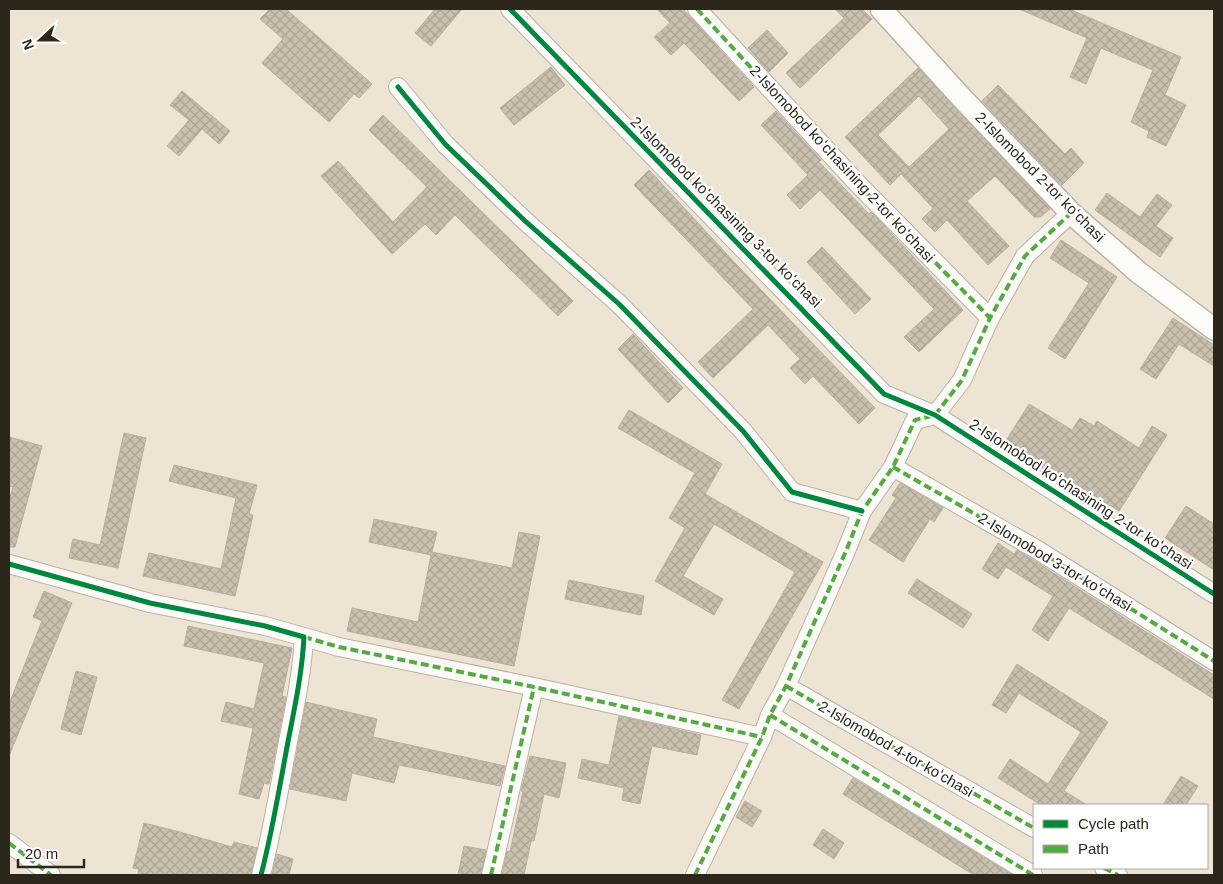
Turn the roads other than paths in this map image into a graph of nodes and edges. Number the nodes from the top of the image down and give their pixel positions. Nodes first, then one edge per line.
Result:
1 (510, 9) edge
2 (697, 9) edge
3 (881, 9) edge
4 (398, 87) dead end
5 (1071, 213) junction
6 (990, 318) junction
7 (1214, 329) edge
8 (935, 415) junction
9 (893, 467) junction
10 (862, 511) junction
11 (9, 564) edge
12 (1214, 594) edge
13 (304, 637) junction
14 (1214, 661) edge
15 (786, 686) junction
16 (534, 687) junction
17 (770, 715) junction
18 (762, 737) junction
19 (1033, 827) edge
20 (9, 844) edge
21 (1106, 869) edge
22 (51, 875) edge
23 (261, 875) edge
24 (491, 875) edge
25 (694, 875) edge
26 (1033, 875) edge
27 (1118, 875) edge

1 - 8 street, 2-Islomobod koʻchasining 3-tor koʻchasi
2 - 6 street, 2-Islomobod koʻchasining 2-tor koʻchasi
3 - 5 street, 2-Islomobod 2-tor koʻchasi
4 - 10 street
5 - 6 street
5 - 7 street, 2-Islomobod 2-tor koʻchasi
6 - 8 street
8 - 9 street
8 - 12 street, 2-Islomobod koʻchasining 2-tor koʻchasi
9 - 10 street
9 - 14 street, 2-Islomobod 3-tor koʻchasi
10 - 15 street
11 - 13 street
13 - 16 street
13 - 23 street
15 - 17 street
15 - 19 street, 2-Islomobod 4-tor koʻchasi
16 - 18 street
16 - 24 street
17 - 18 street
17 - 26 street
18 - 25 street
20 - 22 street
21 - 27 street

